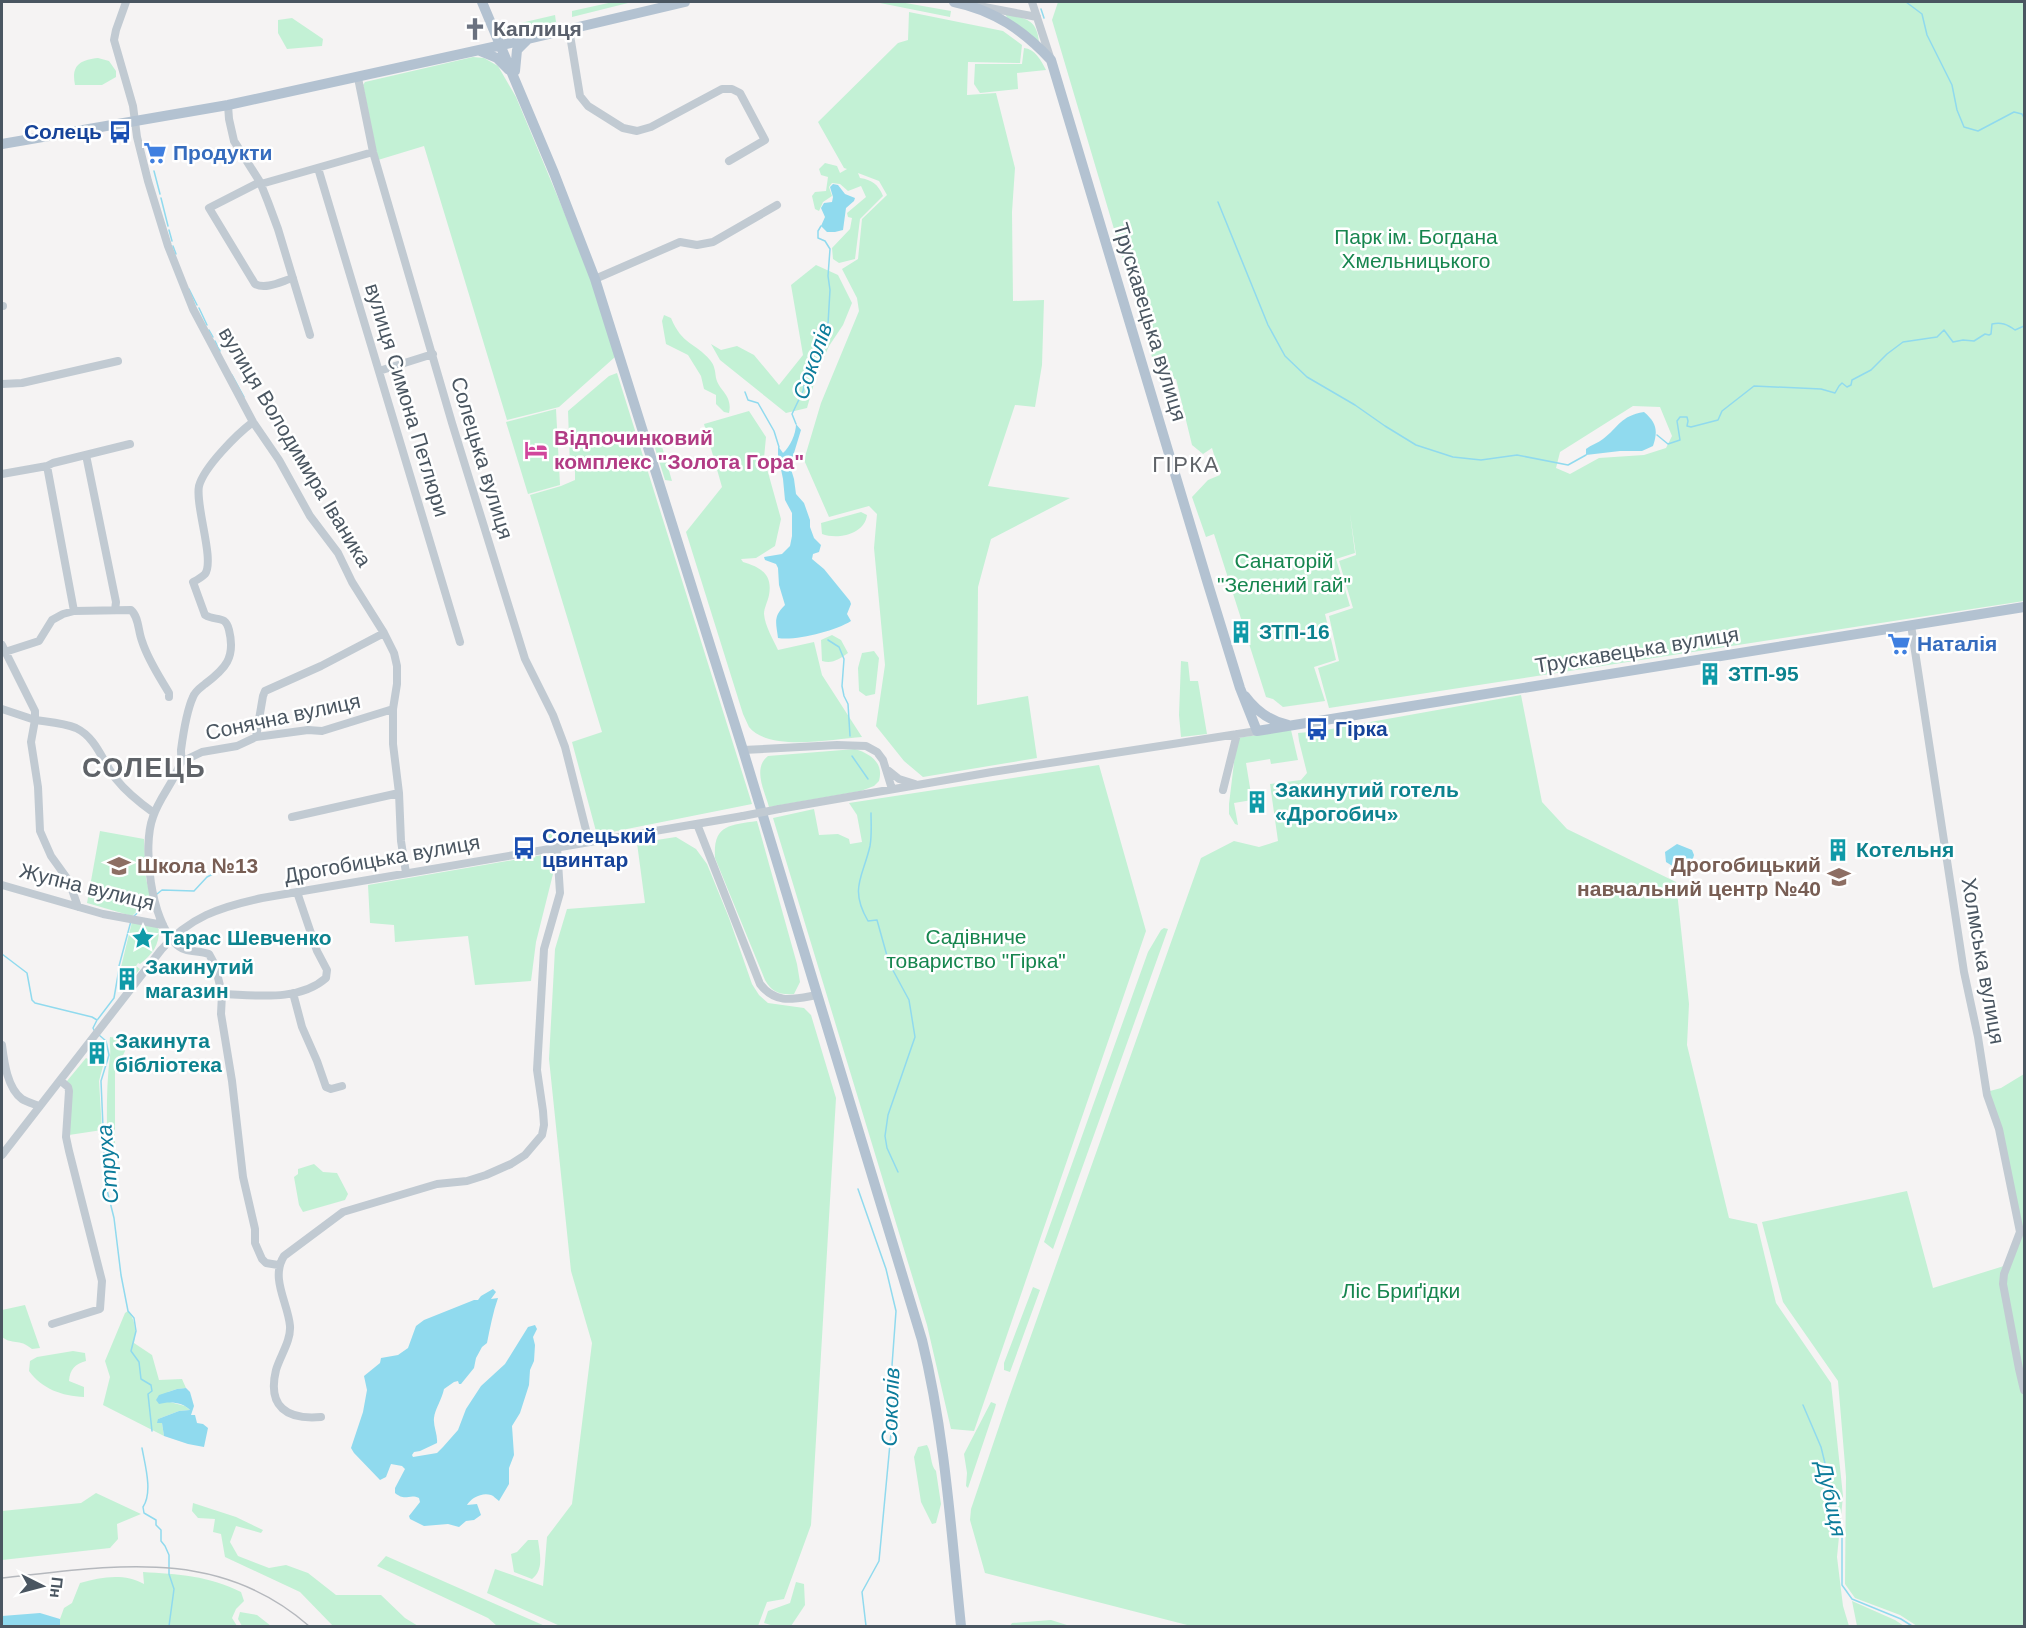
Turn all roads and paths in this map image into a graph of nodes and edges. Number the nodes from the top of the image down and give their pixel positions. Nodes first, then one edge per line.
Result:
1 (126, 2) edge
2 (482, 2) edge
3 (685, 2) edge
4 (954, 2) edge
5 (1032, 2) edge
6 (660, 5) edge
7 (975, 6) junction
8 (1037, 17) junction
9 (569, 29) junction
10 (529, 38) junction
11 (502, 45) junction
12 (1043, 47) junction
13 (477, 51) junction
14 (358, 78) junction
15 (516, 80) junction
16 (228, 105) junction
17 (135, 121) junction
18 (2, 144) edge
19 (373, 152) junction
20 (729, 161) dead end
21 (318, 168) junction
22 (260, 183) junction
23 (777, 205) dead end
24 (293, 278) junction
25 (595, 279) junction
26 (310, 335) dead end
27 (433, 354) junction
28 (118, 361) dead end
29 (379, 371) junction
30 (2, 384) edge
31 (253, 422) junction
32 (130, 444) dead end
33 (86, 455) junction
34 (47, 466) junction
35 (2, 474) edge
36 (2025, 608) edge
37 (115, 610) junction
38 (74, 611) junction
39 (1911, 626) junction
40 (384, 633) junction
41 (460, 642) dead end
42 (3, 648) edge
43 (1240, 688) junction
44 (170, 697) dead end
45 (2, 709) edge
46 (393, 709) junction
47 (35, 720) junction
48 (1292, 726) junction
49 (1257, 731) junction
50 (1237, 734) junction
51 (256, 737) junction
52 (743, 750) junction
53 (182, 762) junction
54 (887, 770) junction
55 (922, 784) junction
56 (892, 789) junction
57 (1223, 790) dead end
58 (399, 793) junction
59 (779, 809) joint
60 (154, 813) junction
61 (292, 817) dead end
62 (697, 824) junction
63 (589, 842) junction
64 (557, 847) junction
65 (406, 873) junction
66 (2, 885) edge
67 (297, 892) junction
68 (78, 907) junction
69 (163, 925) junction
70 (171, 938) junction
71 (293, 993) junction
72 (222, 994) junction
73 (817, 995) junction
74 (2, 1045) edge
75 (61, 1081) junction
76 (342, 1086) dead end
77 (39, 1107) junction
78 (2, 1155) edge
79 (278, 1264) junction
80 (52, 1324) dead end
81 (2025, 1390) edge
82 (321, 1417) dead end
83 (961, 1626) edge

1 - 17 street, вулиця Володимира Іваника
2 - 11 main road
3 - 6 main road
4 - 7 main road
5 - 8 street
6 - 9 main road
7 - 8 street
7 - 12 main road
8 - 12 street
9 - 10 main road
9 - 20 street
10 - 11 main road
10 - 15 main road
11 - 13 main road
11 - 15 main road
12 - 43 main road, Трускавецька вулиця
13 - 14 main road
13 - 15 main road
14 - 16 main road
14 - 19 street, Солецька вулиця
15 - 25 main road
16 - 17 main road
16 - 22 street
17 - 18 main road
17 - 31 street, вулиця Володимира Іваника
19 - 21 street
19 - 27 street, Солецька вулиця
21 - 22 street
21 - 29 street, вулиця Симона Петлюри
22 - 24 street
22 - 24 street
23 - 25 street
24 - 26 street
25 - 52 main road
27 - 29 street
27 - 63 street, Солецька вулиця
28 - 30 street
29 - 41 street, вулиця Симона Петлюри
31 - 40 street, вулиця Володимира Іваника
31 - 53 street
32 - 33 street
33 - 34 street
33 - 37 street
34 - 35 street
34 - 38 street
36 - 39 main road, Трускавецька вулиця
37 - 38 street
37 - 44 street
38 - 42 street
39 - 48 main road, Трускавецька вулиця
39 - 81 street, Холмська вулиця
40 - 46 street, вулиця Володимира Іваника
40 - 51 street
42 - 47 street
43 - 48 main road
43 - 49 main road, Трускавецька вулиця
45 - 47 street
46 - 51 street, Сонячна вулиця
46 - 58 street, вулиця Володимира Іваника
47 - 60 street
47 - 68 street
48 - 49 main road, Трускавецька вулиця
49 - 50 street, Трускавецька вулиця
50 - 55 street, Трускавецька вулиця
50 - 57 street
51 - 53 street, Сонячна вулиця
52 - 54 street
52 - 73 main road
53 - 60 street
54 - 55 street
54 - 56 street
55 - 56 street, Трускавецька вулиця
56 - 59 street, Трускавецька вулиця
58 - 61 street
58 - 65 street, вулиця Володимира Іваника
59 - 62 street, Дрогобицька вулиця, bridge
60 - 69 street
62 - 63 street, Дрогобицька вулиця
62 - 73 street
63 - 64 street, Дрогобицька вулиця
64 - 65 street, Дрогобицька вулиця
64 - 79 street
65 - 67 street, Дрогобицька вулиця
66 - 68 street, Жупна вулиця
67 - 70 street, Дрогобицька вулиця
67 - 71 street
68 - 69 street, Жупна вулиця
69 - 70 street
70 - 72 street
70 - 75 street, Дрогобицька вулиця
71 - 72 street
71 - 76 street
72 - 79 street
73 - 83 main road
74 - 77 street
75 - 77 street, Дрогобицька вулиця
75 - 80 street
77 - 78 street, Дрогобицька вулиця
79 - 82 street

